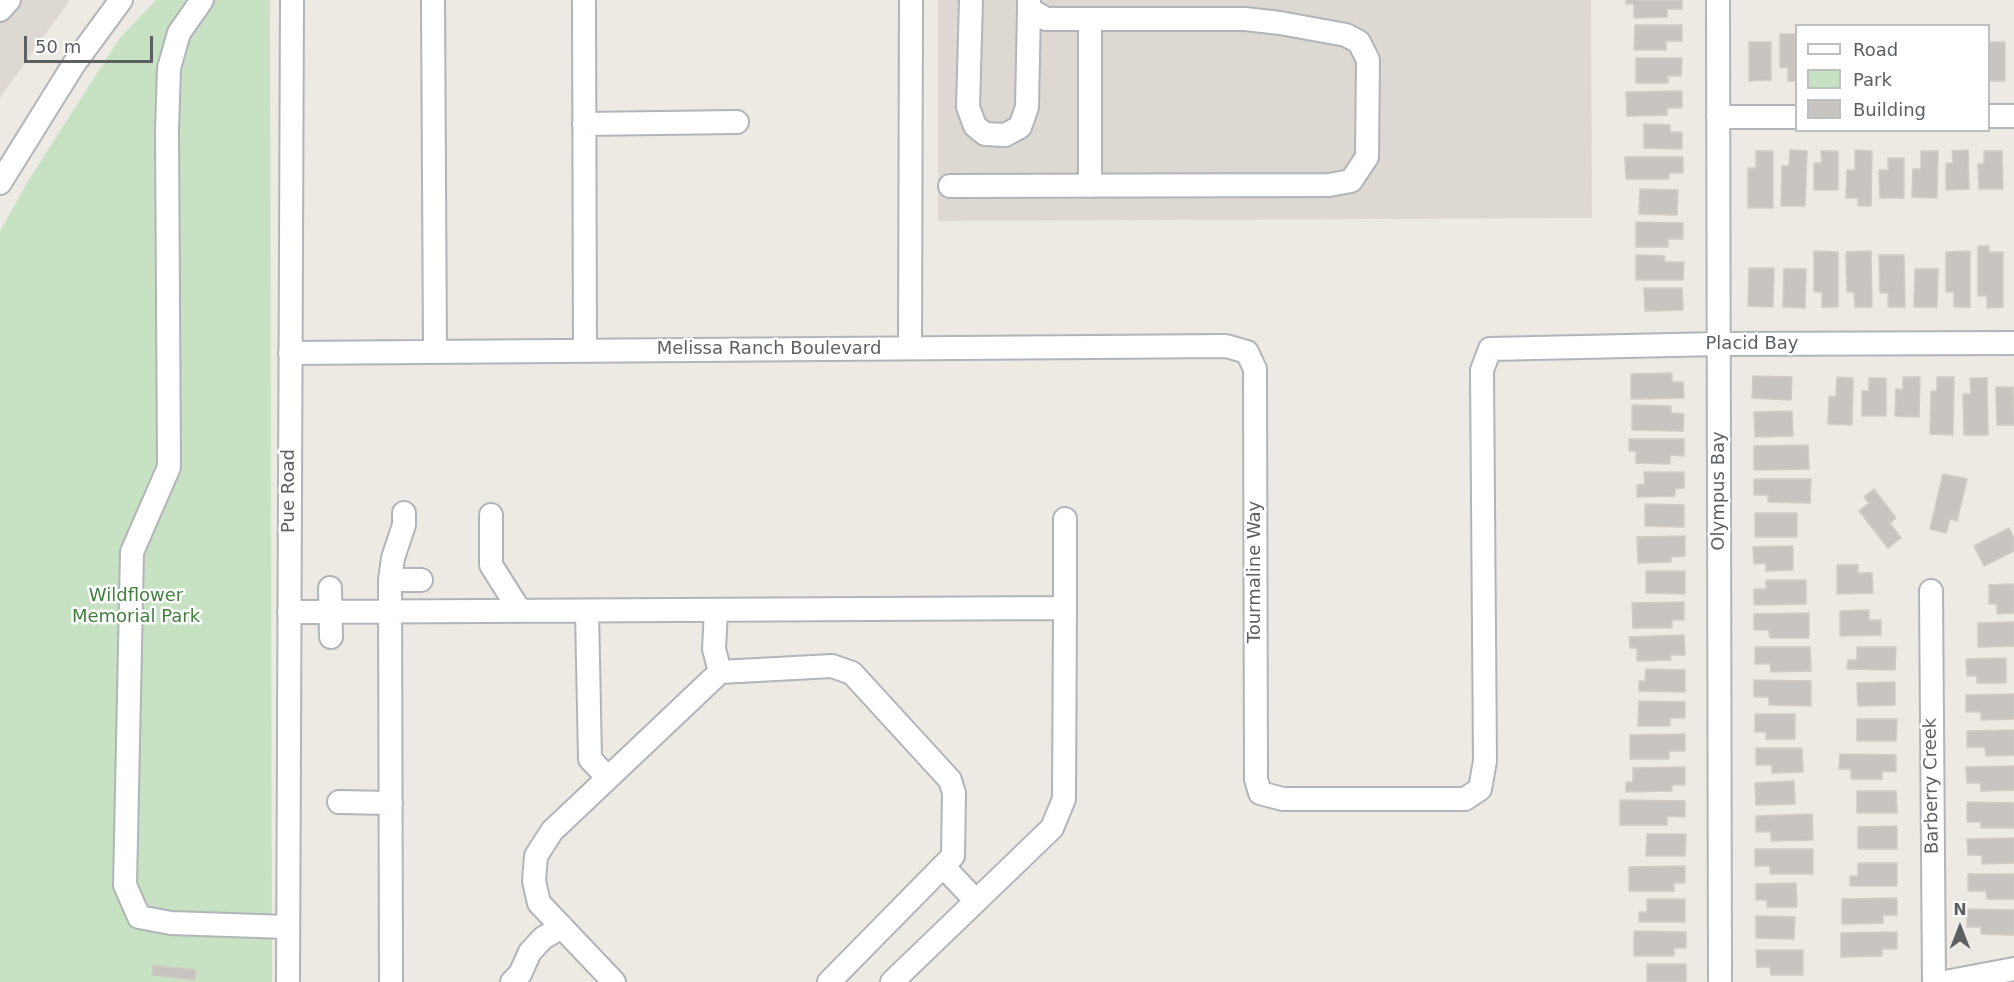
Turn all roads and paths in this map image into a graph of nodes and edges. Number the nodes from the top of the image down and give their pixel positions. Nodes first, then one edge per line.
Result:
1 (9, 0) edge
2 (120, 0) edge
3 (202, 0) edge
4 (292, 0) edge
5 (433, 0) edge
6 (584, 0) edge
7 (911, 0) edge
8 (970, 0) edge
9 (1718, 0) edge
10 (1029, 5) edge
11 (0, 10) edge
12 (1090, 20) junction
13 (1990, 116) edge
14 (2014, 116) edge
15 (1718, 117) junction
16 (1795, 117) edge
17 (737, 122) dead end
18 (584, 124) junction
19 (0, 183) edge
20 (950, 186) dead end
21 (1090, 186) junction
22 (1718, 344) junction
23 (2014, 344) edge
24 (910, 348) junction
25 (585, 351) junction
26 (435, 352) junction
27 (1247, 352) joint
28 (290, 353) junction
29 (404, 513) dead end
30 (491, 515) dead end
31 (1065, 519) dead end
32 (390, 580) junction
33 (421, 580) dead end
34 (330, 588) dead end
35 (1931, 591) dead end
36 (1065, 608) junction
37 (716, 610) junction
38 (520, 611) junction
39 (588, 611) junction
40 (289, 612) junction
41 (330, 612) junction
42 (390, 612) junction
43 (331, 637) dead end
44 (720, 672) junction
45 (608, 778) junction
46 (1260, 793) joint
47 (339, 802) dead end
48 (391, 803) junction
49 (943, 866) junction
50 (976, 901) junction
51 (287, 927) junction
52 (562, 927) junction
53 (2014, 969) edge
54 (606, 979) edge
55 (288, 982) edge
56 (391, 982) edge
57 (512, 982) edge
58 (829, 982) edge
59 (892, 982) edge
60 (1720, 982) edge
61 (1934, 982) edge
62 (1945, 982) edge

1 - 11 street
2 - 19 street
3 - 51 street
4 - 28 street, Pue Road
5 - 26 street
6 - 18 street
7 - 24 street
8 - 10 street
9 - 15 street, Olympus Bay
10 - 12 street
12 - 21 street
12 - 21 street
13 - 14 street
15 - 16 street
15 - 22 street, Olympus Bay
17 - 18 street
18 - 25 street
20 - 21 street
22 - 23 street, Placid Bay
22 - 46 street, Placid Bay
22 - 60 street, Olympus Bay
24 - 25 street, Melissa Ranch Boulevard
24 - 27 street, Melissa Ranch Boulevard
25 - 26 street, Melissa Ranch Boulevard
26 - 28 street, Melissa Ranch Boulevard
27 - 46 street, Tourmaline Way
28 - 40 street, Pue Road
29 - 32 street
30 - 38 street
31 - 36 street
32 - 33 street
32 - 42 street
34 - 41 street
35 - 61 street, Barberry Creek
36 - 37 street
36 - 50 street
37 - 39 street
37 - 44 street
38 - 39 street
38 - 42 street
39 - 45 street
40 - 41 street
40 - 51 street, Pue Road
41 - 42 street
41 - 43 street
42 - 48 street
44 - 45 street
44 - 49 street
45 - 52 street
47 - 48 street
48 - 56 street
49 - 50 street
49 - 58 street
50 - 59 street
51 - 55 street, Pue Road
52 - 54 street
52 - 57 street
53 - 62 street

